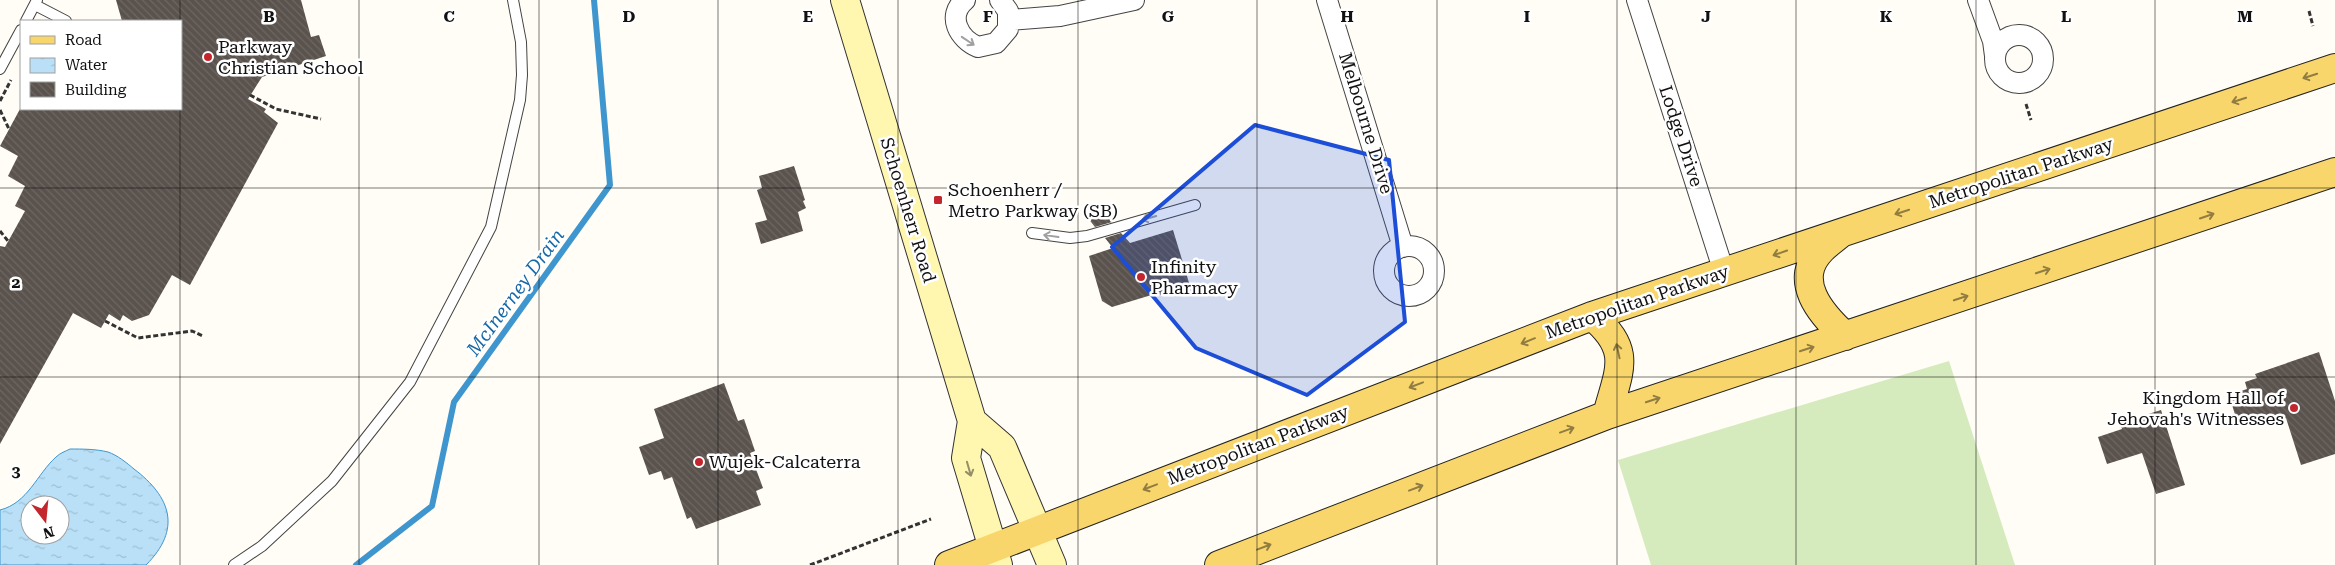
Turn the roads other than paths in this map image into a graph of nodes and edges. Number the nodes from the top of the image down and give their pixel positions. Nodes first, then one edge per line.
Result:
1 (513, 0) edge
2 (845, 0) edge
3 (965, 0) edge
4 (1000, 0) edge
5 (1134, 0) edge
6 (1327, 0) edge
7 (1637, 0) edge
8 (1978, 0) edge
9 (36, 2) edge
10 (27, 20) edge
11 (64, 20) edge
12 (1010, 20) junction
13 (1987, 26) junction
14 (20, 32) edge
15 (2016, 35) junction
16 (1995, 56) junction
17 (2335, 68) edge
18 (0, 69) edge
19 (2335, 172) edge
20 (1196, 205) dead end
21 (1843, 232) junction
22 (1032, 233) dead end
23 (1403, 247) dead end
24 (1724, 272) junction
25 (1592, 316) junction
26 (1845, 336) junction
27 (1606, 416) junction
28 (972, 421) junction
29 (1037, 531) junction
30 (995, 557) edge
31 (234, 565) edge
32 (949, 565) edge
33 (1052, 565) edge
34 (1219, 565) edge

1 - 31 lane
2 - 28 main road, Schoenherr Road
3 -> 12 street
4 - 12 street
5 - 12 street
6 - 23 street, Melbourne Drive
7 - 24 street, Lodge Drive
8 - 13 street
9 - 10 lane
9 - 11 lane
13 - 15 street
13 - 16 street
14 - 18 lane
15 - 16 street
15 - 16 street
17 -> 21 main road, Metropolitan Parkway
26 -> 19 main road
20 -> 22 lane
21 -> 24 main road, Metropolitan Parkway
21 - 26 main road
24 - 25 main road, Metropolitan Parkway
27 -> 25 main road
25 -> 29 main road, Metropolitan Parkway
27 -> 26 main road
34 -> 27 main road
28 - 29 main road
28 -> 30 main road, Schoenherr Road
29 - 30 main road, Metropolitan Parkway
29 - 33 main road
30 - 32 main road, Metropolitan Parkway

